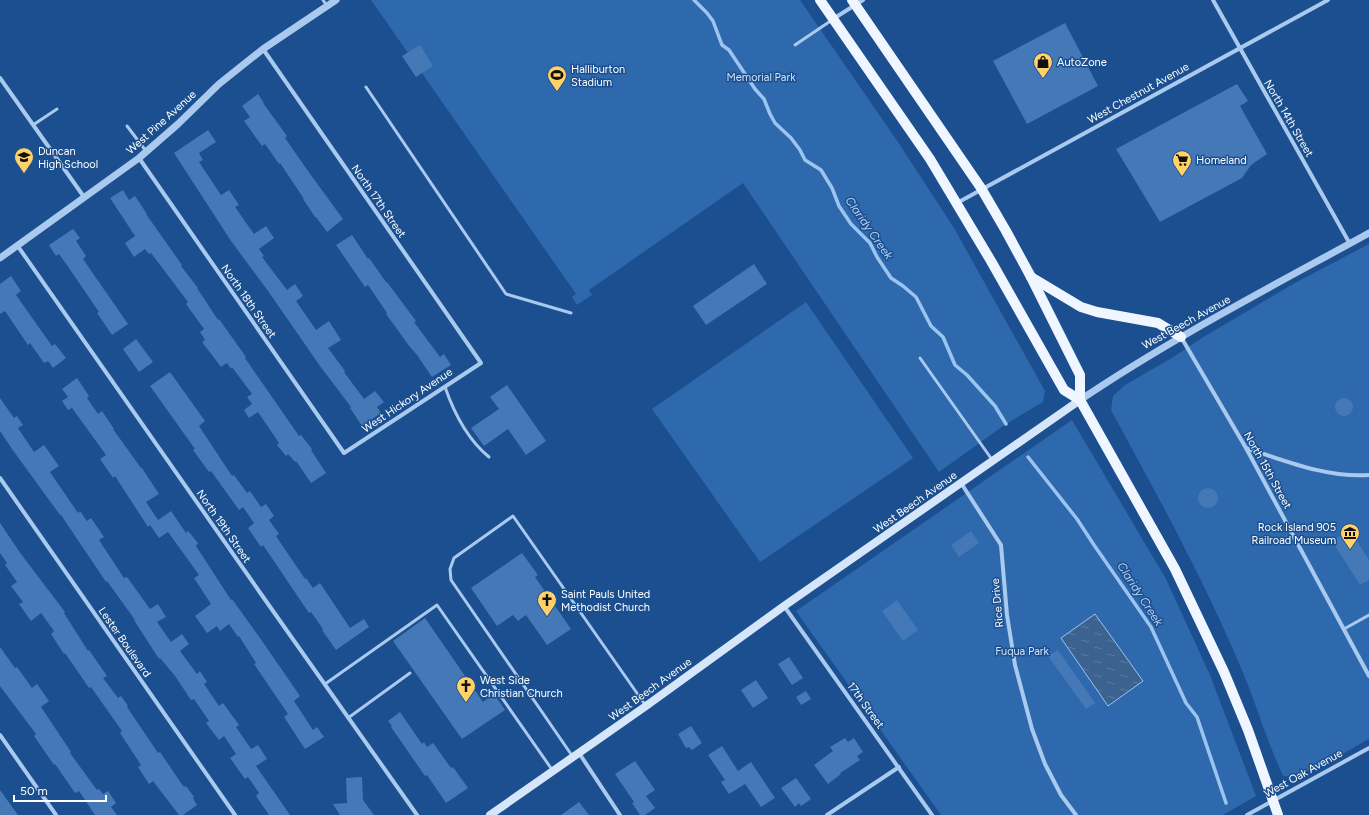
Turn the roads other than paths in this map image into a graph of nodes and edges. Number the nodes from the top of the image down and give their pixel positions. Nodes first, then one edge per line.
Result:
1 (336, 0) edge
2 (820, 0) edge
3 (1213, 0) edge
4 (1328, 0) edge
5 (857, 1) edge
6 (325, 3) edge
7 (833, 19) junction
8 (795, 44) dead end
9 (1239, 48) junction
10 (263, 49) junction
11 (0, 78) edge
12 (366, 87) dead end
13 (57, 109) dead end
14 (33, 125) junction
15 (127, 126) dead end
16 (147, 152) junction
17 (139, 158) junction
18 (981, 188) junction
19 (84, 197) junction
20 (957, 203) junction
21 (1369, 233) edge
22 (1350, 244) junction
23 (17, 245) junction
24 (0, 258) edge
25 (1031, 277) junction
26 (571, 314) dead end
27 (1181, 337) junction
28 (920, 358) dead end
29 (480, 363) joint
30 (445, 387) junction
31 (1080, 400) junction
32 (1246, 448) junction
33 (344, 453) joint
34 (489, 457) dead end
35 (993, 461) junction
36 (1369, 475) edge
37 (0, 478) edge
38 (961, 483) junction
39 (784, 606) junction
40 (1369, 615) edge
41 (1344, 629) junction
42 (410, 673) dead end
43 (1369, 676) edge
44 (325, 684) junction
45 (646, 706) junction
46 (348, 718) junction
47 (0, 735) edge
48 (1369, 748) edge
49 (576, 755) junction
50 (899, 767) junction
51 (553, 771) junction
52 (1274, 800) junction
53 (56, 815) edge
54 (235, 815) edge
55 (417, 815) edge
56 (490, 815) edge
57 (620, 815) edge
58 (827, 815) edge
59 (932, 815) edge
60 (1076, 815) edge
61 (1247, 815) edge
62 (1278, 815) edge

1 - 6 street, West Pine Avenue
2 - 7 main road
3 - 9 street, North 14th Street
4 - 9 street, West Chestnut Avenue
5 - 7 street
5 - 18 main road
6 - 10 street, West Pine Avenue
7 - 8 lane
7 - 20 main road
9 - 18 street, West Chestnut Avenue
9 - 22 street, North 14th Street
10 - 16 street, West Pine Avenue
10 - 29 street, North 17th Street
11 - 14 street
12 - 26 lane
13 - 14 lane
14 - 19 street
15 - 16 lane
16 - 17 street, West Pine Avenue
17 - 19 street, West Pine Avenue
17 - 33 street, North 18th Street
18 - 20 street, West Chestnut Avenue
18 - 25 main road
19 - 23 street, West Pine Avenue
20 - 31 main road
21 - 22 street, West Beech Avenue
22 - 27 street, West Beech Avenue
23 - 24 street, West Pine Avenue
23 - 44 street, North 19th Street
25 - 27 main road
25 - 31 main road
27 - 31 street, West Beech Avenue
27 - 32 street, North 15th Street
28 - 35 lane
29 - 30 street, West Hickory Avenue
30 - 33 street, West Hickory Avenue
30 - 34 lane
31 - 35 main road, West Beech Avenue
31 - 52 main road
32 - 36 street
32 - 41 street, North 15th Street
35 - 38 main road, West Beech Avenue
37 - 54 street, Lester Boulevard
38 - 39 main road, West Beech Avenue
38 - 60 street, Rice Drive
39 - 45 main road, West Beech Avenue
39 - 50 street, 17th Street
40 - 41 lane
41 - 43 street, North 15th Street
42 - 46 lane
44 - 46 street, North 19th Street
44 - 51 lane
45 - 49 main road, West Beech Avenue
45 - 49 lane
46 - 55 street, North 19th Street
47 - 53 street
48 - 52 street, West Oak Avenue
49 - 51 main road, West Beech Avenue
49 - 57 street
50 - 58 street
50 - 59 street, 17th Street
51 - 56 main road, West Beech Avenue
52 - 61 street, West Oak Avenue
52 - 62 main road

